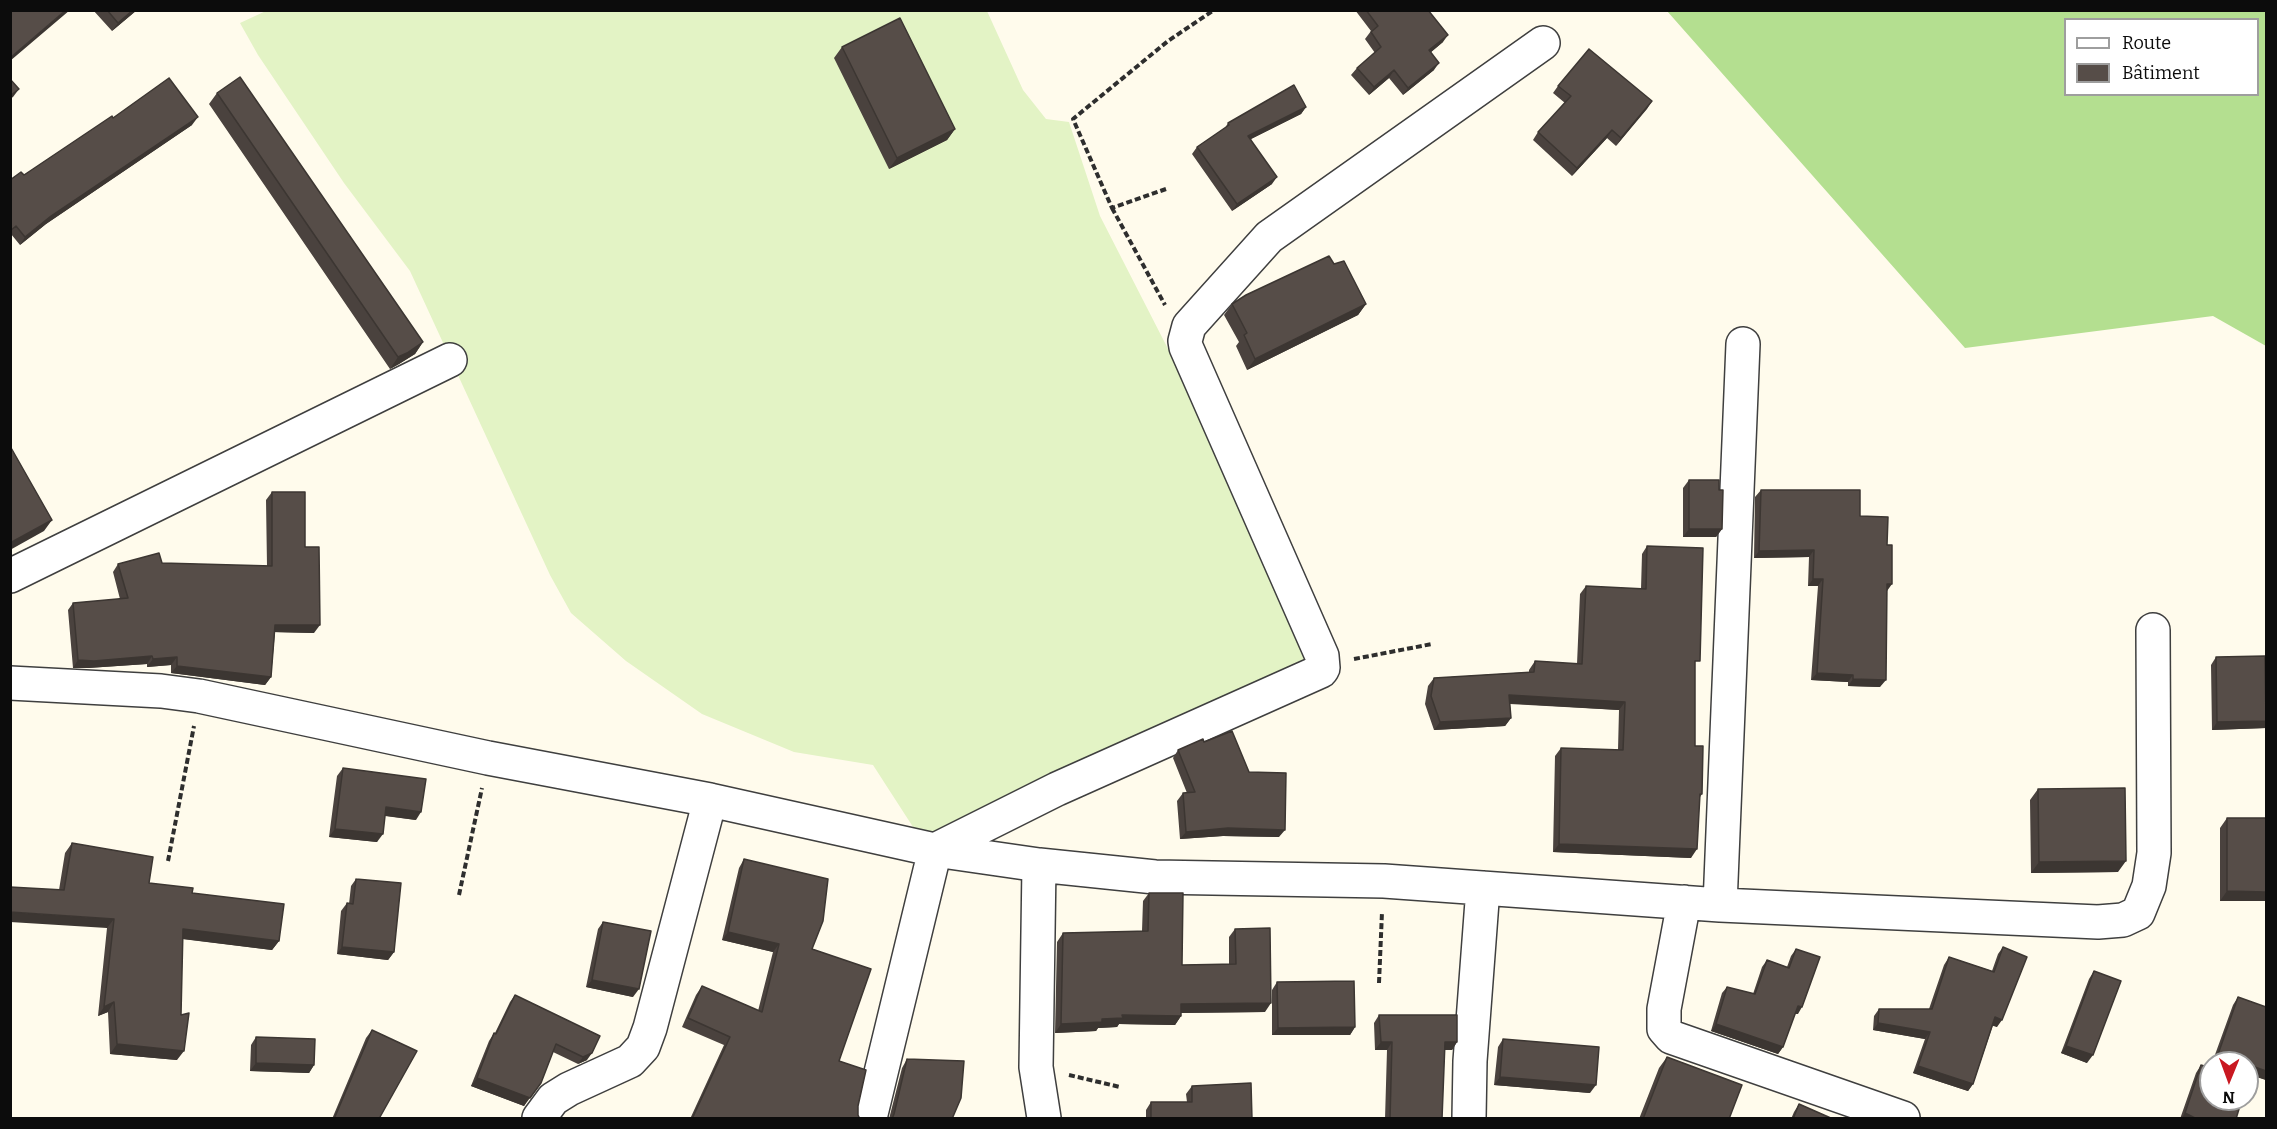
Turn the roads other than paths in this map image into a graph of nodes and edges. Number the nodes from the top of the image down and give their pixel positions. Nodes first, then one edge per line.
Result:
1 (1543, 43) dead end
2 (1743, 344) dead end
3 (450, 360) dead end
4 (10, 576) edge
5 (2153, 630) dead end
6 (10, 683) edge
7 (710, 800) junction
8 (935, 850) junction
9 (1039, 865) junction
10 (1483, 888) junction
11 (1684, 902) junction
12 (1720, 905) junction
13 (539, 1119) edge
14 (870, 1119) edge
15 (1044, 1119) edge
16 (1468, 1119) edge
17 (1903, 1119) edge

1 - 8 street
2 - 12 street
3 - 4 street
5 - 12 street
6 - 7 street
7 - 8 street
7 - 13 street
8 - 9 street
8 - 14 street
9 - 10 street
9 - 15 street
10 - 11 street
10 - 16 street
11 - 12 street
11 - 17 street

